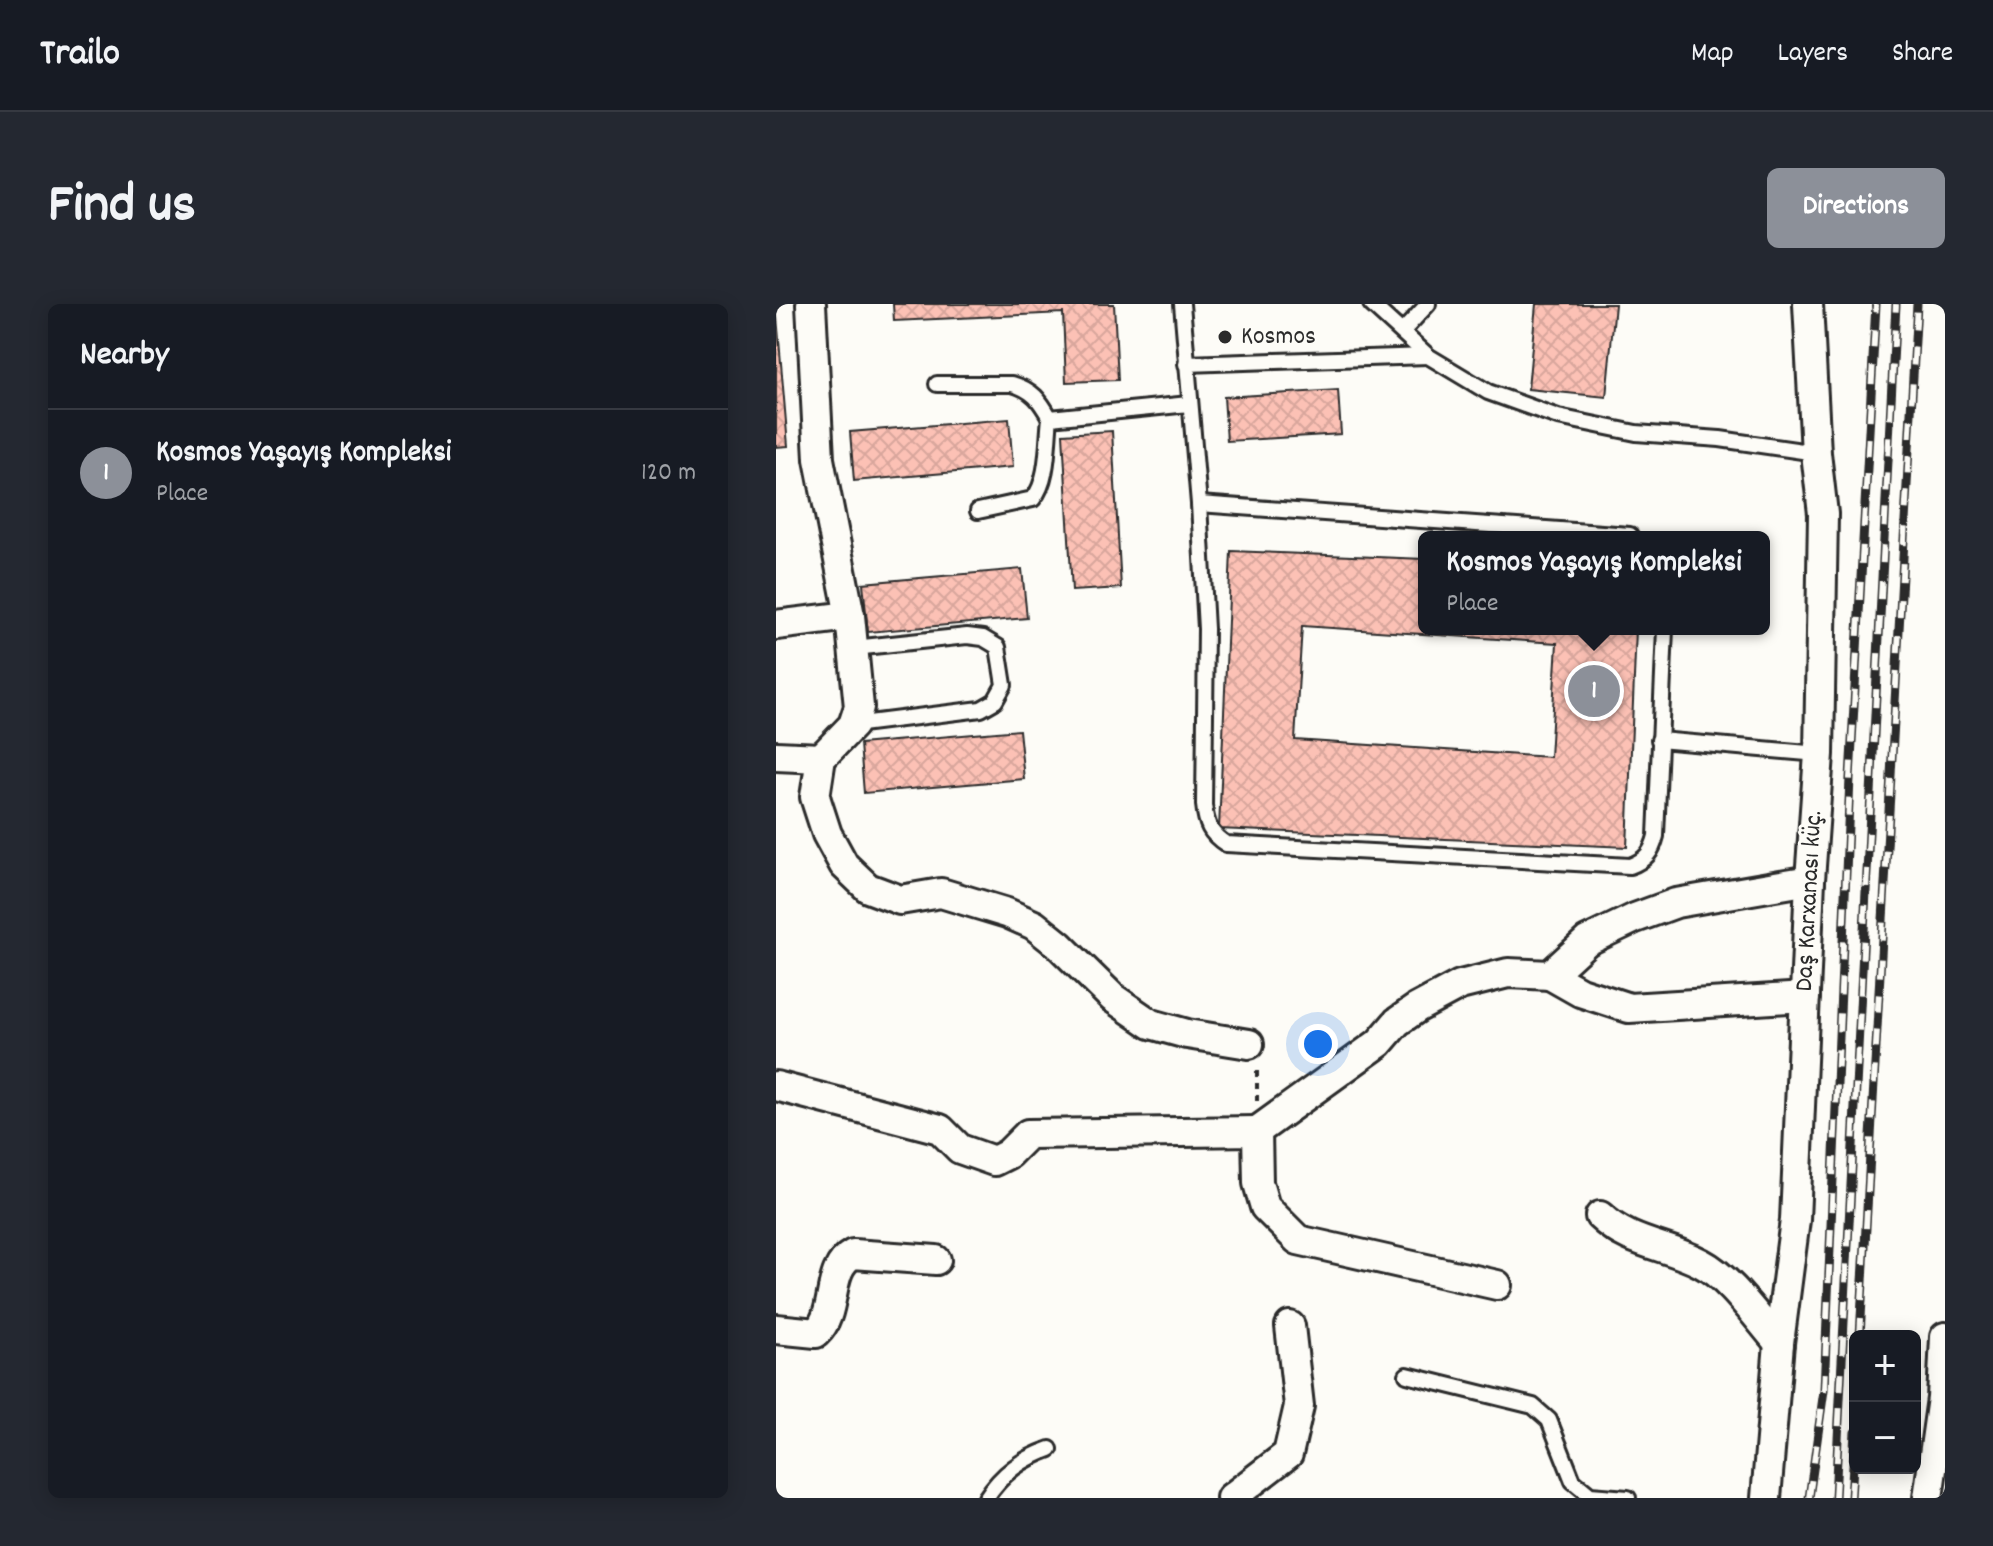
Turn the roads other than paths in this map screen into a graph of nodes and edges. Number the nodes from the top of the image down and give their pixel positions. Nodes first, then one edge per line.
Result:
1 (811, 304) edge
2 (1182, 304) edge
3 (1371, 304) edge
4 (1428, 304) edge
5 (1808, 304) edge
6 (1403, 331) junction
7 (1428, 356) junction
8 (1186, 364) junction
9 (937, 384) dead end
10 (1189, 404) junction
11 (1050, 418) junction
12 (1816, 453) junction
13 (1199, 504) junction
14 (978, 511) dead end
15 (1574, 531) edge
16 (850, 616) junction
17 (776, 625) edge
18 (1665, 635) edge
19 (854, 648) junction
20 (853, 725) junction
21 (1659, 740) junction
22 (1819, 754) junction
23 (776, 756) edge
24 (821, 758) junction
25 (1810, 880) junction
26 (1550, 975) junction
27 (1805, 997) junction
28 (1249, 1044) road end
29 (776, 1086) edge
30 (1257, 1131) junction
31 (1600, 1216) dead end
32 (936, 1260) dead end
33 (1497, 1285) dead end
34 (1290, 1326) dead end
35 (776, 1329) edge
36 (1945, 1337) edge
37 (1779, 1343) junction
38 (1407, 1375) dead end
39 (1944, 1398) edge
40 (1050, 1449) dead end
41 (986, 1498) edge
42 (1231, 1498) edge
43 (1628, 1498) edge
44 (1766, 1498) edge
45 (1928, 1498) edge

1 - 16 street
2 - 8 lane
3 - 6 lane
4 - 6 lane
5 - 12 street, Daş Karxanası küç.
6 - 7 lane
7 - 8 lane
7 - 12 lane
8 - 10 lane
9 - 11 lane
10 - 11 lane
10 - 13 lane
11 - 14 lane
12 - 22 street, Daş Karxanası küç.
13 - 15 lane
13 - 21 lane
16 - 17 street
16 - 19 street
18 - 21 lane
19 - 20 street
19 - 20 lane
20 - 24 street
21 - 22 lane
22 - 25 street, Daş Karxanası küç.
23 - 24 street
24 - 28 street
25 - 26 street
25 - 27 street, Daş Karxanası küç.
26 - 27 street
26 - 30 street
27 - 37 street, Daş Karxanası küç.
29 - 30 street
30 - 33 street
31 - 37 street
32 - 35 street
34 - 42 street
36 - 39 street
37 - 44 street, Daş Karxanası küç.
38 - 43 lane
39 - 45 street
40 - 41 lane

